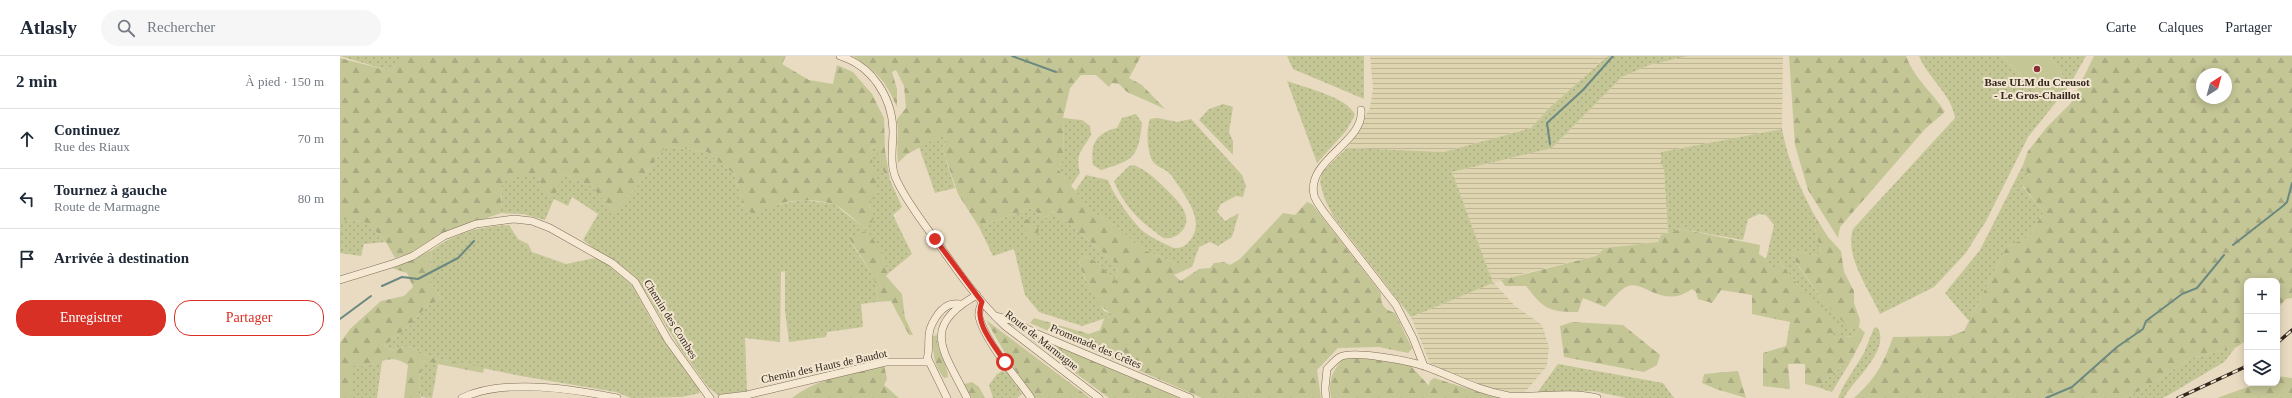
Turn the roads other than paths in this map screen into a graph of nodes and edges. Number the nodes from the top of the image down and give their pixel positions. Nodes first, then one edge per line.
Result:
1 (840, 56) edge
2 (1361, 110) dead end
3 (340, 280) edge
4 (977, 295) junction
5 (982, 302) junction
6 (962, 304) junction
7 (994, 316) junction
8 (928, 359) junction
9 (1424, 366) junction
10 (462, 398) edge
11 (617, 398) edge
12 (710, 398) edge
13 (722, 398) edge
14 (946, 398) edge
15 (967, 398) edge
16 (1030, 398) edge
17 (1098, 398) edge
18 (1190, 398) edge
19 (1326, 398) edge
20 (1597, 398) edge

1 - 4 street, Route de Marmagne
2 - 9 street
3 - 12 street, Chemin des Combes
4 - 5 street, Route de Marmagne
4 - 6 street
5 - 7 street, Route de Marmagne
5 - 16 street
6 - 8 street
6 - 15 street
7 - 17 street, Route de Marmagne
7 - 18 street, Promenade des Crêtes
8 - 13 street, Chemin des Hauts de Baudot
8 - 14 street
9 - 19 street
9 - 20 street
10 - 11 street

